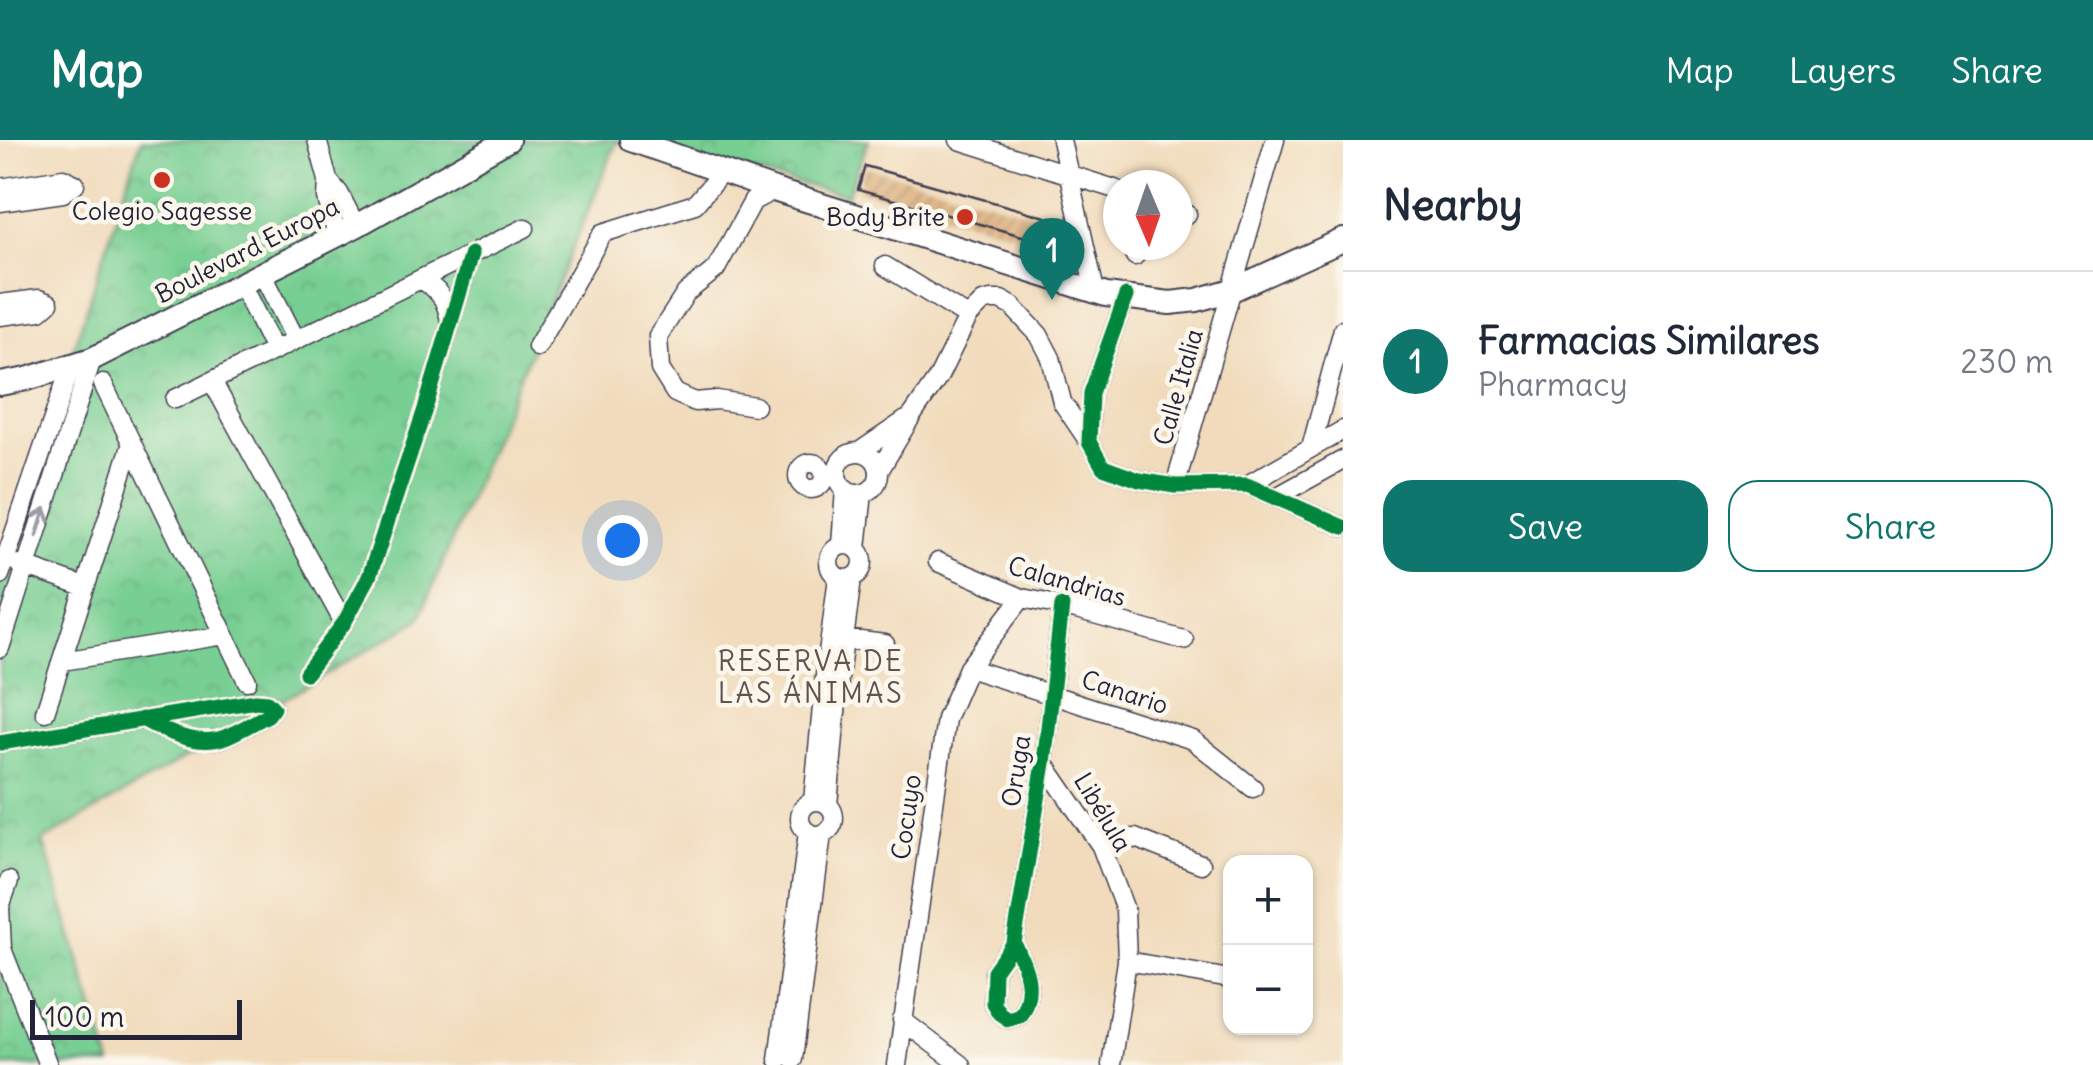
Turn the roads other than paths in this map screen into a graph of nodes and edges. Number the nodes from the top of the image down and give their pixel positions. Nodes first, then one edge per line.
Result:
1 (317, 140) edge
2 (508, 140) edge
3 (631, 140) edge
4 (959, 140) edge
5 (1061, 140) edge
6 (1276, 140) edge
7 (722, 172) junction
8 (1069, 174) junction
9 (1103, 185) edge
10 (0, 188) edge
11 (774, 190) junction
12 (0, 202) edge
13 (525, 228) dead end
14 (347, 231) junction
15 (1343, 240) edge
16 (1343, 252) edge
17 (471, 254) junction
18 (885, 266) dead end
19 (251, 278) junction
20 (420, 280) junction
21 (1230, 295) junction
22 (1112, 297) junction
23 (0, 304) edge
24 (0, 316) edge
25 (968, 317) junction
26 (450, 322) junction
27 (1343, 329) edge
28 (296, 340) junction
29 (537, 347) dead end
30 (274, 350) junction
31 (81, 363) junction
32 (212, 381) junction
33 (0, 384) edge
34 (104, 384) dead end
35 (175, 399) dead end
36 (756, 406) dead end
37 (911, 417) junction
38 (1343, 430) edge
39 (1089, 442) junction
40 (132, 443) junction
41 (1311, 448) junction
42 (859, 452) junction
43 (1343, 460) edge
44 (879, 470) junction
45 (1246, 484) junction
46 (842, 485) junction
47 (1175, 486) junction
48 (1278, 496) junction
49 (1343, 527) edge
50 (849, 547) junction
51 (938, 562) dead end
52 (27, 566) junction
53 (2, 568) edge
54 (845, 578) junction
55 (84, 587) junction
56 (1022, 598) junction
57 (1062, 606) junction
58 (344, 623) junction
59 (225, 635) junction
60 (844, 639) junction
61 (1184, 640) dead end
62 (885, 644) dead end
63 (0, 648) edge
64 (62, 660) junction
65 (968, 668) junction
66 (306, 673) dead end
67 (832, 677) junction
68 (247, 681) dead end
69 (1052, 695) junction
70 (45, 712) dead end
71 (142, 719) junction
72 (0, 744) edge
73 (1044, 764) junction
74 (1254, 788) dead end
75 (820, 803) junction
76 (815, 833) junction
77 (1101, 846) junction
78 (1200, 864) dead end
79 (9, 881) dead end
80 (1014, 943) dead end
81 (1127, 961) junction
82 (1223, 978) edge
83 (902, 1020) junction
84 (786, 1062) edge
85 (48, 1065) edge
86 (898, 1065) edge
87 (961, 1065) edge
88 (1110, 1065) edge

1 - 14 street
2 - 14 main road, Boulevard Europa
3 - 7 main road
4 - 8 street
5 - 8 street
6 - 21 street, Calle Italia
7 - 11 main road
7 - 29 street
8 - 9 street
8 - 22 street
10 - 12 street
11 - 22 main road
11 - 36 street
13 - 17 street
14 - 19 main road, Boulevard Europa
15 - 21 main road
16 - 21 main road
17 - 20 street
17 - 26 street
18 - 25 street
19 - 28 street
19 - 30 street
19 - 31 main road, Boulevard Europa
20 - 26 street
20 - 28 street
21 - 22 main road
21 - 47 street, Calle Italia
22 - 39 street
23 - 24 street
25 - 37 street
25 - 39 street
26 - 58 street
27 - 41 street
28 - 30 street
30 - 32 street
31 - 33 main road, Boulevard Europa
52 -> 31 street
31 - 53 street
32 - 35 street
32 - 58 street
34 - 40 street
37 - 42 street
37 - 44 street
38 - 41 street
39 - 47 street
40 - 55 street
40 - 59 street
41 - 45 street
42 - 44 street
42 - 46 street
43 - 48 street
44 - 46 street
45 - 47 street
45 - 48 street
46 - 50 street
48 - 49 street
50 - 54 street
50 - 54 street
51 - 56 street, Calandrias
52 - 53 street
52 - 55 street
52 - 63 street
54 - 60 street
54 - 67 street
55 - 64 street
56 - 57 street, Calandrias
56 - 65 street, Cocuyo
57 - 61 street, Calandrias
57 - 69 street, Oruga
58 - 66 street
59 - 64 street
59 - 68 street
60 - 62 street
60 - 67 street
64 - 70 street
65 - 69 street, Canario
65 - 83 street, Cocuyo
67 - 75 street
69 - 73 street, Oruga
69 - 74 street, Canario
71 - 71 street
71 - 72 street
73 - 77 street, Libélula
73 - 80 street, Oruga
75 - 76 street
75 - 76 street
76 - 84 street
77 - 78 street
77 - 81 street, Libélula
79 - 85 street
81 - 82 street
81 - 88 street, Libélula
83 - 86 street, Cocuyo
83 - 87 street

